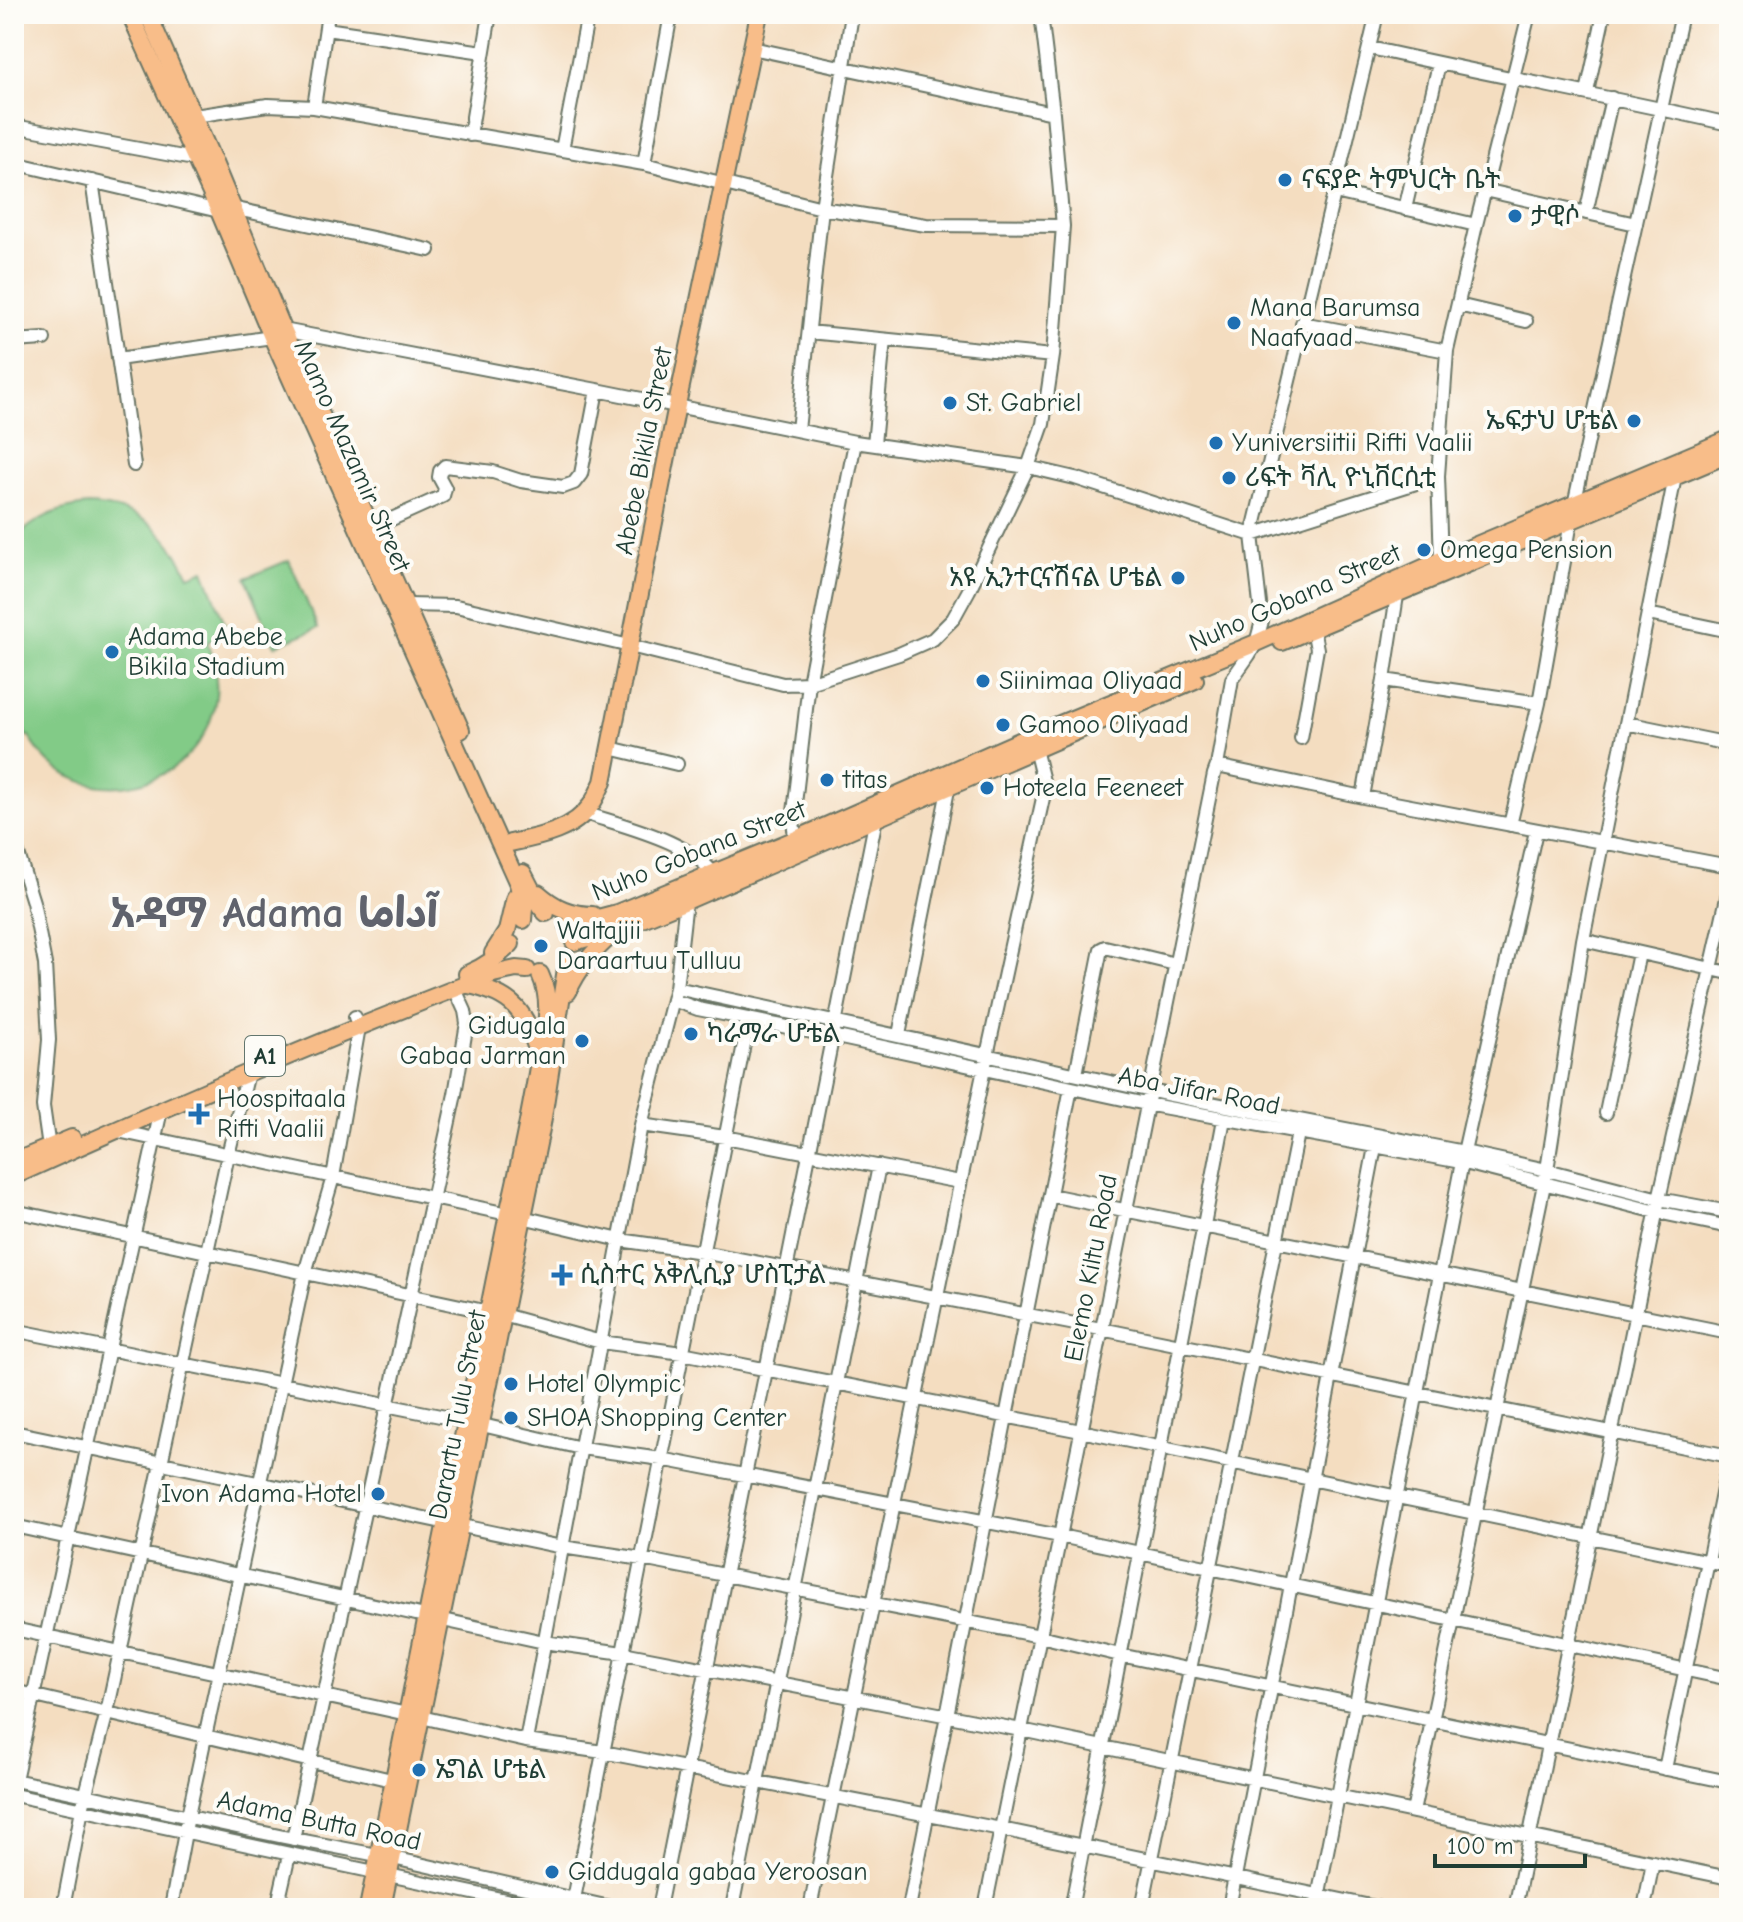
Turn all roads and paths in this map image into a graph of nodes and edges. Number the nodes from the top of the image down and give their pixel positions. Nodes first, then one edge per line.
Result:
1 (130, 14) edge
2 (148, 14) edge
3 (328, 14) edge
4 (490, 14) edge
5 (588, 14) edge
6 (671, 14) edge
7 (759, 14) edge
8 (852, 14) edge
9 (1041, 14) edge
10 (1377, 14) edge
11 (1529, 14) edge
12 (1604, 14) edge
13 (1682, 14) edge
14 (326, 29) junction
15 (752, 48) junction
16 (1370, 48) junction
17 (483, 52) junction
18 (1439, 64) junction
19 (844, 68) junction
20 (1513, 80) junction
21 (1587, 92) junction
22 (1612, 98) junction
23 (314, 107) junction
24 (1661, 108) junction
25 (1053, 113) junction
26 (194, 116) junction
27 (1729, 124) edge
28 (14, 126) edge
29 (470, 135) junction
30 (562, 150) junction
31 (195, 159) junction
32 (14, 163) edge
33 (214, 163) junction
34 (644, 164) junction
35 (92, 181) junction
36 (724, 183) junction
37 (1484, 190) junction
38 (1335, 192) junction
39 (822, 208) junction
40 (225, 209) junction
41 (1405, 209) junction
42 (1586, 213) junction
43 (1636, 224) junction
44 (1476, 225) junction
45 (1063, 226) junction
46 (429, 250) dead end
47 (1458, 305) junction
48 (1526, 321) dead end
49 (1302, 323) junction
50 (274, 331) junction
51 (809, 332) junction
52 (44, 339) dead end
53 (884, 340) junction
54 (14, 341) edge
55 (1447, 351) junction
56 (1053, 356) junction
57 (118, 359) junction
58 (597, 390) junction
59 (677, 405) junction
60 (798, 430) junction
61 (1729, 439) edge
62 (855, 442) junction
63 (874, 444) junction
64 (1729, 454) edge
65 (134, 465) dead end
66 (1028, 467) junction
67 (1438, 476) junction
68 (1675, 477) junction
69 (1573, 512) junction
70 (366, 530) junction
71 (1252, 535) junction
72 (1441, 560) junction
73 (1399, 585) junction
74 (401, 608) junction
75 (1648, 614) junction
76 (1313, 629) junction
77 (1729, 631) edge
78 (630, 646) junction
79 (1252, 649) junction
80 (1384, 680) junction
81 (809, 683) junction
82 (1539, 703) junction
83 (1626, 723) junction
84 (1301, 738) dead end
85 (1034, 743) junction
86 (1729, 744) edge
87 (610, 748) junction
88 (677, 764) dead end
89 (1217, 766) junction
90 (949, 785) junction
91 (1363, 797) junction
92 (584, 813) junction
93 (876, 818) junction
94 (1510, 825) junction
95 (1536, 831) junction
96 (503, 834) junction
97 (14, 841) edge
98 (1603, 843) junction
99 (797, 846) junction
100 (1729, 866) edge
101 (716, 879) junction
102 (523, 883) junction
103 (1729, 889) edge
104 (686, 901) junction
105 (546, 913) junction
106 (606, 916) junction
107 (523, 920) junction
108 (620, 928) junction
109 (571, 934) junction
110 (1583, 940) junction
111 (511, 944) junction
112 (1639, 953) junction
113 (567, 962) junction
114 (1175, 964) junction
115 (483, 967) junction
116 (1711, 969) junction
117 (533, 972) junction
118 (1729, 973) edge
119 (460, 987) junction
120 (674, 994) junction
121 (749, 1019) junction
122 (835, 1021) junction
123 (357, 1022) junction
124 (899, 1035) junction
125 (832, 1036) junction
126 (555, 1040) junction
127 (987, 1055) junction
128 (540, 1057) junction
129 (984, 1069) junction
130 (248, 1073) junction
131 (1076, 1074) junction
132 (1071, 1088) junction
133 (1149, 1091) junction
134 (1146, 1104) junction
135 (161, 1110) junction
136 (1606, 1113) dead end
137 (1224, 1119) junction
138 (641, 1125) junction
139 (113, 1130) junction
140 (1298, 1133) junction
141 (725, 1137) junction
142 (154, 1139) junction
143 (1375, 1147) junction
144 (51, 1153) junction
145 (809, 1153) junction
146 (228, 1155) junction
147 (1462, 1157) junction
148 (14, 1162) edge
149 (879, 1166) junction
150 (14, 1176) edge
151 (1546, 1176) junction
152 (333, 1177) junction
153 (960, 1182) junction
154 (1050, 1195) junction
155 (432, 1198) junction
156 (1658, 1205) junction
157 (1125, 1209) junction
158 (14, 1211) edge
159 (1729, 1212) edge
160 (515, 1216) junction
161 (1204, 1225) junction
162 (1729, 1227) edge
163 (133, 1237) junction
164 (620, 1240) junction
165 (1277, 1240) junction
166 (207, 1252) junction
167 (702, 1252) junction
168 (1355, 1256) junction
169 (786, 1268) junction
170 (305, 1273) junction
171 (1440, 1274) junction
172 (856, 1282) junction
173 (1523, 1290) junction
174 (411, 1296) junction
175 (936, 1297) junction
176 (496, 1314) junction
177 (1636, 1314) junction
178 (1026, 1315) junction
179 (1101, 1329) junction
180 (14, 1330) edge
181 (1729, 1333) edge
182 (601, 1342) junction
183 (1181, 1345) junction
184 (109, 1349) junction
185 (682, 1353) junction
186 (1253, 1360) junction
187 (182, 1364) junction
188 (766, 1370) junction
189 (1332, 1376) junction
190 (836, 1383) junction
191 (281, 1384) junction
192 (1417, 1393) junction
193 (915, 1399) junction
194 (387, 1406) junction
195 (1498, 1409) junction
196 (1006, 1416) junction
197 (473, 1423) junction
198 (1081, 1431) junction
199 (14, 1432) edge
200 (1612, 1432) junction
201 (1161, 1447) junction
202 (87, 1448) junction
203 (581, 1448) junction
204 (1729, 1458) edge
205 (661, 1459) junction
206 (1232, 1462) junction
207 (161, 1463) junction
208 (745, 1475) junction
209 (1312, 1479) junction
210 (260, 1484) junction
211 (815, 1489) junction
212 (1397, 1497) junction
213 (894, 1504) junction
214 (365, 1507) junction
215 (1475, 1513) junction
216 (985, 1522) junction
217 (452, 1525) junction
218 (14, 1526) edge
219 (1060, 1536) junction
220 (68, 1538) junction
221 (1590, 1538) junction
222 (562, 1547) junction
223 (1140, 1553) junction
224 (141, 1554) junction
225 (642, 1559) junction
226 (1708, 1562) junction
227 (1729, 1566) edge
228 (1211, 1568) junction
229 (726, 1575) junction
230 (240, 1576) junction
231 (1291, 1586) junction
232 (795, 1588) junction
233 (345, 1599) junction
234 (873, 1603) junction
235 (1376, 1603) junction
236 (434, 1619) junction
237 (1452, 1620) junction
238 (965, 1621) junction
239 (14, 1629) edge
240 (47, 1636) junction
241 (1040, 1636) junction
242 (544, 1642) junction
243 (1568, 1644) junction
244 (120, 1652) junction
245 (623, 1653) junction
246 (1120, 1655) junction
247 (707, 1669) junction
248 (1685, 1669) junction
249 (1190, 1670) junction
250 (219, 1673) junction
251 (1729, 1679) edge
252 (776, 1683) junction
253 (1272, 1687) junction
254 (14, 1691) edge
255 (34, 1695) junction
256 (324, 1696) junction
257 (854, 1698) junction
258 (1356, 1704) junction
259 (107, 1712) junction
260 (414, 1715) junction
261 (947, 1716) junction
262 (1431, 1720) junction
263 (1021, 1730) junction
264 (205, 1736) junction
265 (526, 1741) junction
266 (1548, 1744) junction
267 (1102, 1748) junction
268 (603, 1752) junction
269 (310, 1761) junction
270 (1172, 1762) junction
271 (687, 1768) junction
272 (1665, 1769) junction
273 (1254, 1779) junction
274 (14, 1780) edge
275 (757, 1781) junction
276 (400, 1782) junction
277 (1729, 1782) edge
278 (14, 1795) edge
279 (833, 1796) junction
280 (1338, 1797) junction
281 (84, 1802) junction
282 (1413, 1812) junction
283 (927, 1814) junction
284 (188, 1816) junction
285 (1001, 1829) junction
286 (185, 1833) junction
287 (1529, 1836) junction
288 (293, 1839) junction
289 (1083, 1846) junction
290 (289, 1855) junction
291 (1152, 1861) junction
292 (1653, 1862) junction
293 (382, 1865) junction
294 (1235, 1878) junction
295 (1729, 1878) edge
296 (574, 1899) junction
297 (1317, 1902) edge
298 (63, 1908) edge
299 (171, 1908) edge
300 (277, 1908) edge
301 (368, 1908) edge
302 (382, 1908) edge
303 (543, 1908) edge
304 (614, 1908) edge
305 (659, 1908) edge
306 (732, 1908) edge
307 (810, 1908) edge
308 (909, 1908) edge
309 (985, 1908) edge
310 (1073, 1908) edge
311 (1142, 1908) edge
312 (1229, 1908) edge
313 (1380, 1908) edge
314 (1515, 1908) edge
315 (1644, 1908) edge

1 - 31 main road, Mamo Mazamir Street
2 - 26 main road, Mamo Mazamir Street
3 - 14 street
4 - 17 street
5 - 30 street
6 - 34 street
7 - 15 main road, Abebe Bikila Street
8 - 19 street
9 - 25 street
10 - 16 street
11 - 20 street
12 - 21 street
13 - 24 street
14 - 17 street
14 - 23 street
15 - 19 street
15 - 36 main road, Abebe Bikila Street
16 - 18 street
16 - 38 street
17 - 29 street
18 - 20 street
18 - 41 street
19 - 25 street
19 - 39 street
20 - 21 street
20 - 37 street
21 - 22 street
22 - 24 street
22 - 42 street
23 - 26 street
23 - 29 street
24 - 27 street
24 - 43 street
25 - 45 street
26 - 33 main road, Mamo Mazamir Street
28 - 31 street
29 - 30 street
30 - 34 street
31 - 33 street
31 - 40 main road, Mamo Mazamir Street
32 - 35 street
33 - 40 main road, Mamo Mazamir Street
34 - 36 street
35 - 40 street
35 - 57 street
36 - 39 street
36 - 59 main road, Abebe Bikila Street
37 - 42 street
37 - 44 street
38 - 41 street
38 - 49 street
39 - 45 street
39 - 51 street
40 - 46 street
40 - 50 main road, Mamo Mazamir Street
41 - 44 street
42 - 43 street
43 - 69 street
44 - 47 street
45 - 56 street
47 - 48 street
47 - 55 street
49 - 55 street
49 - 71 street
50 - 57 street
50 - 58 street
50 - 70 main road, Mamo Mazamir Street
51 - 53 street
51 - 60 street
52 - 54 street
53 - 56 street
53 - 63 street
55 - 67 street
56 - 66 street
57 - 65 street
58 - 59 street
58 - 70 street
59 - 60 street
59 - 78 main road, Abebe Bikila Street
60 - 62 street
61 - 69 main road, Nuho Gobana Street
62 - 63 street
62 - 81 street
63 - 66 street
64 - 68 main road, Nuho Gobana Street
66 - 71 street
66 - 81 street
67 - 71 street
67 - 72 street
68 - 69 main road, Nuho Gobana Street
68 - 75 street
69 - 72 main road, Nuho Gobana Street
69 - 73 main road, Nuho Gobana Street
69 - 82 street
70 - 74 main road, Mamo Mazamir Street
71 - 79 street
72 - 73 main road, Nuho Gobana Street
73 - 76 main road, Nuho Gobana Street
73 - 79 main road, Nuho Gobana Street
73 - 80 street
74 - 78 street
74 - 96 main road, Mamo Mazamir Street
75 - 77 street
75 - 83 street
76 - 79 main road, Nuho Gobana Street
76 - 84 street
78 - 81 street
78 - 87 main road, Abebe Bikila Street
79 - 85 main road, Nuho Gobana Street
79 - 89 street, Elemo Kiltu Road
80 - 82 street
80 - 91 street
81 - 99 street
82 - 94 street
83 - 86 street
83 - 98 street
85 - 90 main road, Nuho Gobana Street
85 - 99 main road, Nuho Gobana Street
85 - 127 street
87 - 88 street
87 - 92 main road, Abebe Bikila Street
89 - 91 street
89 - 114 street, Elemo Kiltu Road
90 - 93 main road, Nuho Gobana Street
90 - 124 street
91 - 94 street
92 - 96 main road, Abebe Bikila Street
92 - 101 street
93 - 99 main road, Nuho Gobana Street
93 - 122 street
94 - 95 street
95 - 98 street
95 - 147 street
96 - 102 main road, Mamo Mazamir Street
97 - 144 street
98 - 100 street
98 - 110 street
99 - 101 main road, Nuho Gobana Street
101 - 104 main road, Nuho Gobana Street
101 - 106 main road, Nuho Gobana Street
102 - 105 main road, Mamo Mazamir Street
102 - 106 main road
102 - 107 main road, Mamo Mazamir Street
102 - 115 main road
103 - 116 street
104 - 108 main road, Nuho Gobana Street
104 - 120 street
105 - 107 main road
105 - 109 main road
106 - 109 main road, Nuho Gobana Street
107 - 111 main road
108 - 109 main road, Nuho Gobana Street
108 - 126 main road
109 - 113 main road
110 - 112 street
110 - 151 street
111 - 115 main road, A1
111 - 117 main road
112 - 116 street
112 - 136 street
113 - 117 main road
113 - 126 main road, Darartu Tulu Street
114 - 131 street
114 - 133 street, Elemo Kiltu Road
115 - 123 main road, A1
116 - 118 street
116 - 156 street
117 - 119 main road, A1
117 - 128 main road, Darartu Tulu Street
119 - 123 main road, A1
119 - 128 main road
119 - 155 street
120 - 121 street, Aba Jifar Road
120 - 122 street, Aba Jifar Road
120 - 138 street
121 - 125 street, Aba Jifar Road
121 - 141 street
122 - 124 street, Aba Jifar Road
122 - 125 street
123 - 130 main road, A1
123 - 144 main road, A1
123 - 152 street
124 - 127 street, Aba Jifar Road
125 - 129 street, Aba Jifar Road
125 - 145 street
126 - 160 main road, Darartu Tulu Street
127 - 129 street
127 - 131 street, Aba Jifar Road
128 - 160 main road, Darartu Tulu Street
129 - 132 street, Aba Jifar Road
129 - 153 street
130 - 135 main road, A1
130 - 146 street
131 - 133 street, Aba Jifar Road
132 - 134 street, Aba Jifar Road
132 - 154 street
133 - 134 street, Elemo Kiltu Road
133 - 147 street, Aba Jifar Road
134 - 137 street, Aba Jifar Road
134 - 157 street, Elemo Kiltu Road
135 - 139 main road, A1
135 - 142 street
137 - 140 street, Aba Jifar Road
137 - 161 street
138 - 141 street
138 - 164 street
139 - 142 street
139 - 144 main road, A1
140 - 143 street, Aba Jifar Road
140 - 165 street
141 - 145 street
141 - 167 street
142 - 146 street
142 - 163 street
143 - 147 street, Aba Jifar Road
143 - 168 street
144 - 148 main road, A1
144 - 150 main road, A1
145 - 149 street
145 - 169 street
146 - 152 street
146 - 166 street
147 - 151 street, Aba Jifar Road
147 - 171 street
149 - 153 street
149 - 172 street
151 - 156 street, Aba Jifar Road
151 - 173 street
152 - 155 street
152 - 170 street
153 - 175 street
154 - 157 street
154 - 178 street
155 - 160 street
155 - 174 street
156 - 159 street, Aba Jifar Road
156 - 162 street, Aba Jifar Road
156 - 177 street
157 - 161 street
157 - 179 street, Elemo Kiltu Road
158 - 163 street
160 - 164 street
160 - 176 main road, Darartu Tulu Street
161 - 165 street
161 - 183 street
163 - 166 street
163 - 184 street
164 - 167 street
164 - 182 street
165 - 168 street
165 - 186 street
166 - 170 street
166 - 187 street
167 - 169 street
167 - 185 street
168 - 171 street
168 - 189 street
169 - 172 street
169 - 188 street
170 - 174 street
170 - 191 street
171 - 173 street
171 - 192 street
172 - 175 street
172 - 190 street
173 - 177 street
173 - 195 street
174 - 176 street
174 - 194 street
175 - 178 street
175 - 193 street
176 - 182 street
176 - 197 main road, Darartu Tulu Street
177 - 181 street
177 - 200 street
178 - 179 street
178 - 196 street
179 - 183 street
179 - 198 street, Elemo Kiltu Road
180 - 184 street
182 - 185 street
182 - 203 street
183 - 186 street
183 - 201 street
184 - 187 street
184 - 202 street
185 - 188 street
185 - 205 street
186 - 189 street
186 - 206 street
187 - 191 street
187 - 207 street
188 - 190 street
188 - 208 street
189 - 192 street
189 - 209 street
190 - 193 street
190 - 211 street
191 - 194 street
191 - 210 street
192 - 195 street
192 - 212 street
193 - 196 street
193 - 213 street
194 - 197 street
194 - 214 street
195 - 200 street
195 - 215 street
196 - 198 street
196 - 216 street
197 - 203 street
197 - 217 main road, Darartu Tulu Street
198 - 201 street
198 - 219 street, Elemo Kiltu Road
199 - 202 street
200 - 204 street
200 - 221 street
201 - 206 street
201 - 223 street
202 - 207 street
202 - 220 street
203 - 205 street
203 - 222 street
204 - 226 street
205 - 208 street
205 - 225 street
206 - 209 street
206 - 228 street
207 - 210 street
207 - 224 street
208 - 211 street
208 - 229 street
209 - 212 street
209 - 231 street
210 - 214 street
210 - 230 street
211 - 213 street
211 - 232 street
212 - 215 street
212 - 235 street
213 - 216 street
213 - 234 street
214 - 217 street
214 - 233 street
215 - 221 street
215 - 237 street
216 - 219 street
216 - 238 street
217 - 222 street
217 - 236 main road, Darartu Tulu Street
218 - 220 street
219 - 223 street
219 - 241 street, Elemo Kiltu Road
220 - 224 street
220 - 240 street
221 - 226 street
221 - 243 street
222 - 225 street
222 - 242 street
223 - 228 street
223 - 246 street
224 - 230 street
224 - 244 street
225 - 229 street
225 - 245 street
226 - 227 street
226 - 248 street
228 - 231 street
228 - 249 street
229 - 232 street
229 - 247 street
230 - 233 street
230 - 250 street
231 - 235 street
231 - 253 street
232 - 234 street
232 - 252 street
233 - 236 street
233 - 256 street
234 - 238 street
234 - 257 street
235 - 237 street
235 - 258 street
236 - 242 street
236 - 260 main road, Darartu Tulu Street
237 - 243 street
237 - 262 street
238 - 241 street
238 - 261 street
239 - 240 street
240 - 244 street
240 - 255 street
241 - 246 street
241 - 263 street, Elemo Kiltu Road
242 - 245 street
242 - 265 street
243 - 248 street
243 - 266 street
244 - 250 street
244 - 259 street
245 - 247 street
245 - 268 street
246 - 249 street
246 - 267 street
247 - 252 street
247 - 271 street
248 - 251 street
248 - 272 street
249 - 253 street
249 - 270 street
250 - 256 street
250 - 264 street
252 - 257 street
252 - 275 street
253 - 258 street
253 - 273 street
254 - 255 street
255 - 259 street
255 - 274 street
256 - 260 street
256 - 269 street
257 - 261 street
257 - 279 street
258 - 262 street
258 - 280 street
259 - 264 street
259 - 281 street
260 - 265 street
260 - 276 main road, Darartu Tulu Street
261 - 263 street
261 - 283 street
262 - 266 street
262 - 282 street
263 - 267 street
263 - 285 street, Elemo Kiltu Road
264 - 269 street
264 - 284 street
265 - 268 street
266 - 272 street
266 - 287 street
267 - 270 street
267 - 289 street
268 - 271 street
268 - 296 street
269 - 276 street
269 - 288 street
270 - 273 street
270 - 291 street
271 - 275 street
271 - 305 street
272 - 277 street
273 - 280 street
273 - 294 street
274 - 281 street, Adama Butta Road
275 - 279 street
275 - 306 street
276 - 293 main road, Darartu Tulu Street
278 - 281 street, Adama Butta Road
279 - 283 street
279 - 307 street
280 - 282 street
280 - 297 street
281 - 284 street, Adama Butta Road
281 - 286 street, Adama Butta Road
281 - 298 street
282 - 287 street
283 - 285 street
283 - 308 street
284 - 286 street
284 - 288 street, Adama Butta Road
285 - 289 street
285 - 309 street, Elemo Kiltu Road
286 - 290 street, Adama Butta Road
286 - 299 street
287 - 292 street
287 - 314 street
288 - 293 street, Adama Butta Road
289 - 291 street
289 - 310 street
290 - 293 street, Adama Butta Road
290 - 300 street
291 - 294 street
291 - 311 street
292 - 295 street
292 - 315 street
293 - 296 street, Adama Butta Road
293 - 301 main road
293 - 302 main road
293 - 303 street, Adama Butta Road
294 - 297 street
294 - 312 street
296 - 304 street, Adama Butta Road
297 - 313 street

